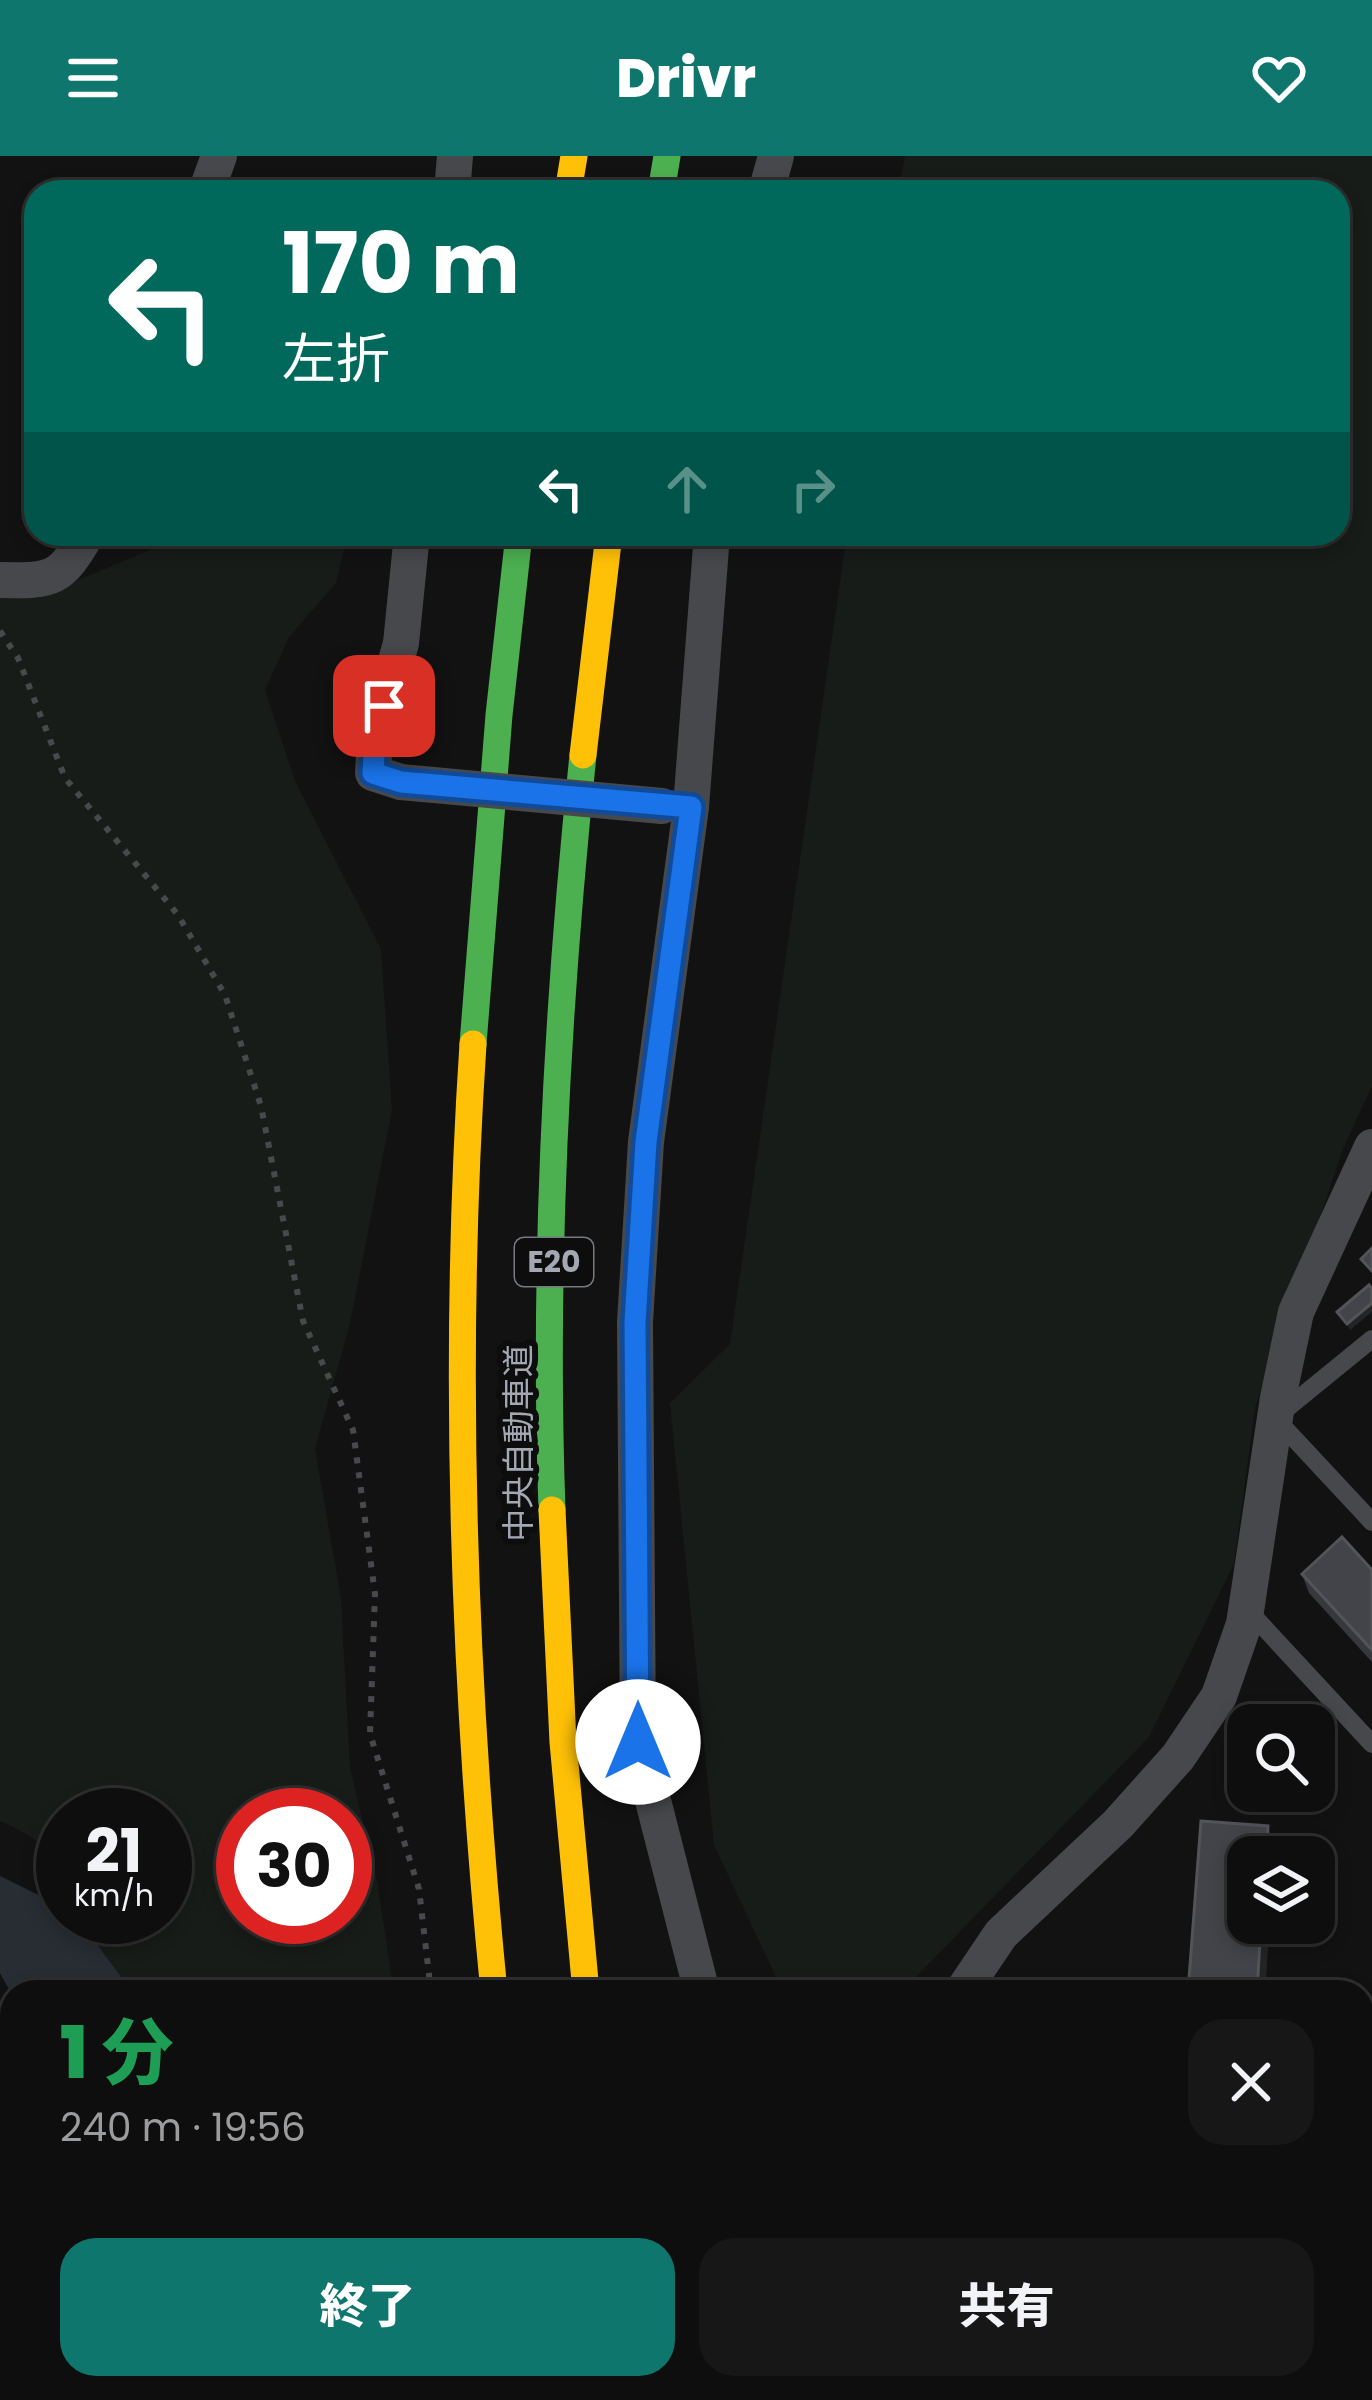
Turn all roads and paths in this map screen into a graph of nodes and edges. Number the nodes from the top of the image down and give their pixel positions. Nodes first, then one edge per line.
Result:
1 (80, 546) edge
2 (411, 546) edge
3 (519, 546) edge
4 (608, 546) edge
5 (710, 546) edge
6 (0, 580) edge
7 (0, 631) edge
8 (676, 807) junction
9 (1372, 1147) edge
10 (1372, 1339) edge
11 (1275, 1418) junction
12 (1372, 1522) edge
13 (1246, 1608) junction
14 (1372, 1744) edge
15 (429, 1980) edge
16 (493, 1980) edge
17 (585, 1980) edge
18 (699, 1980) edge
19 (970, 1980) edge

1 - 6 street
2 - 8 street, bridge
3 - 16 highway, 中央自動車道
4 - 17 highway, 中央自動車道 / E20
5 - 8 street
7 - 15 path
8 - 18 street
9 - 11 street
10 - 11 lane
11 - 12 lane
11 - 13 street
13 - 14 lane
13 - 19 street

